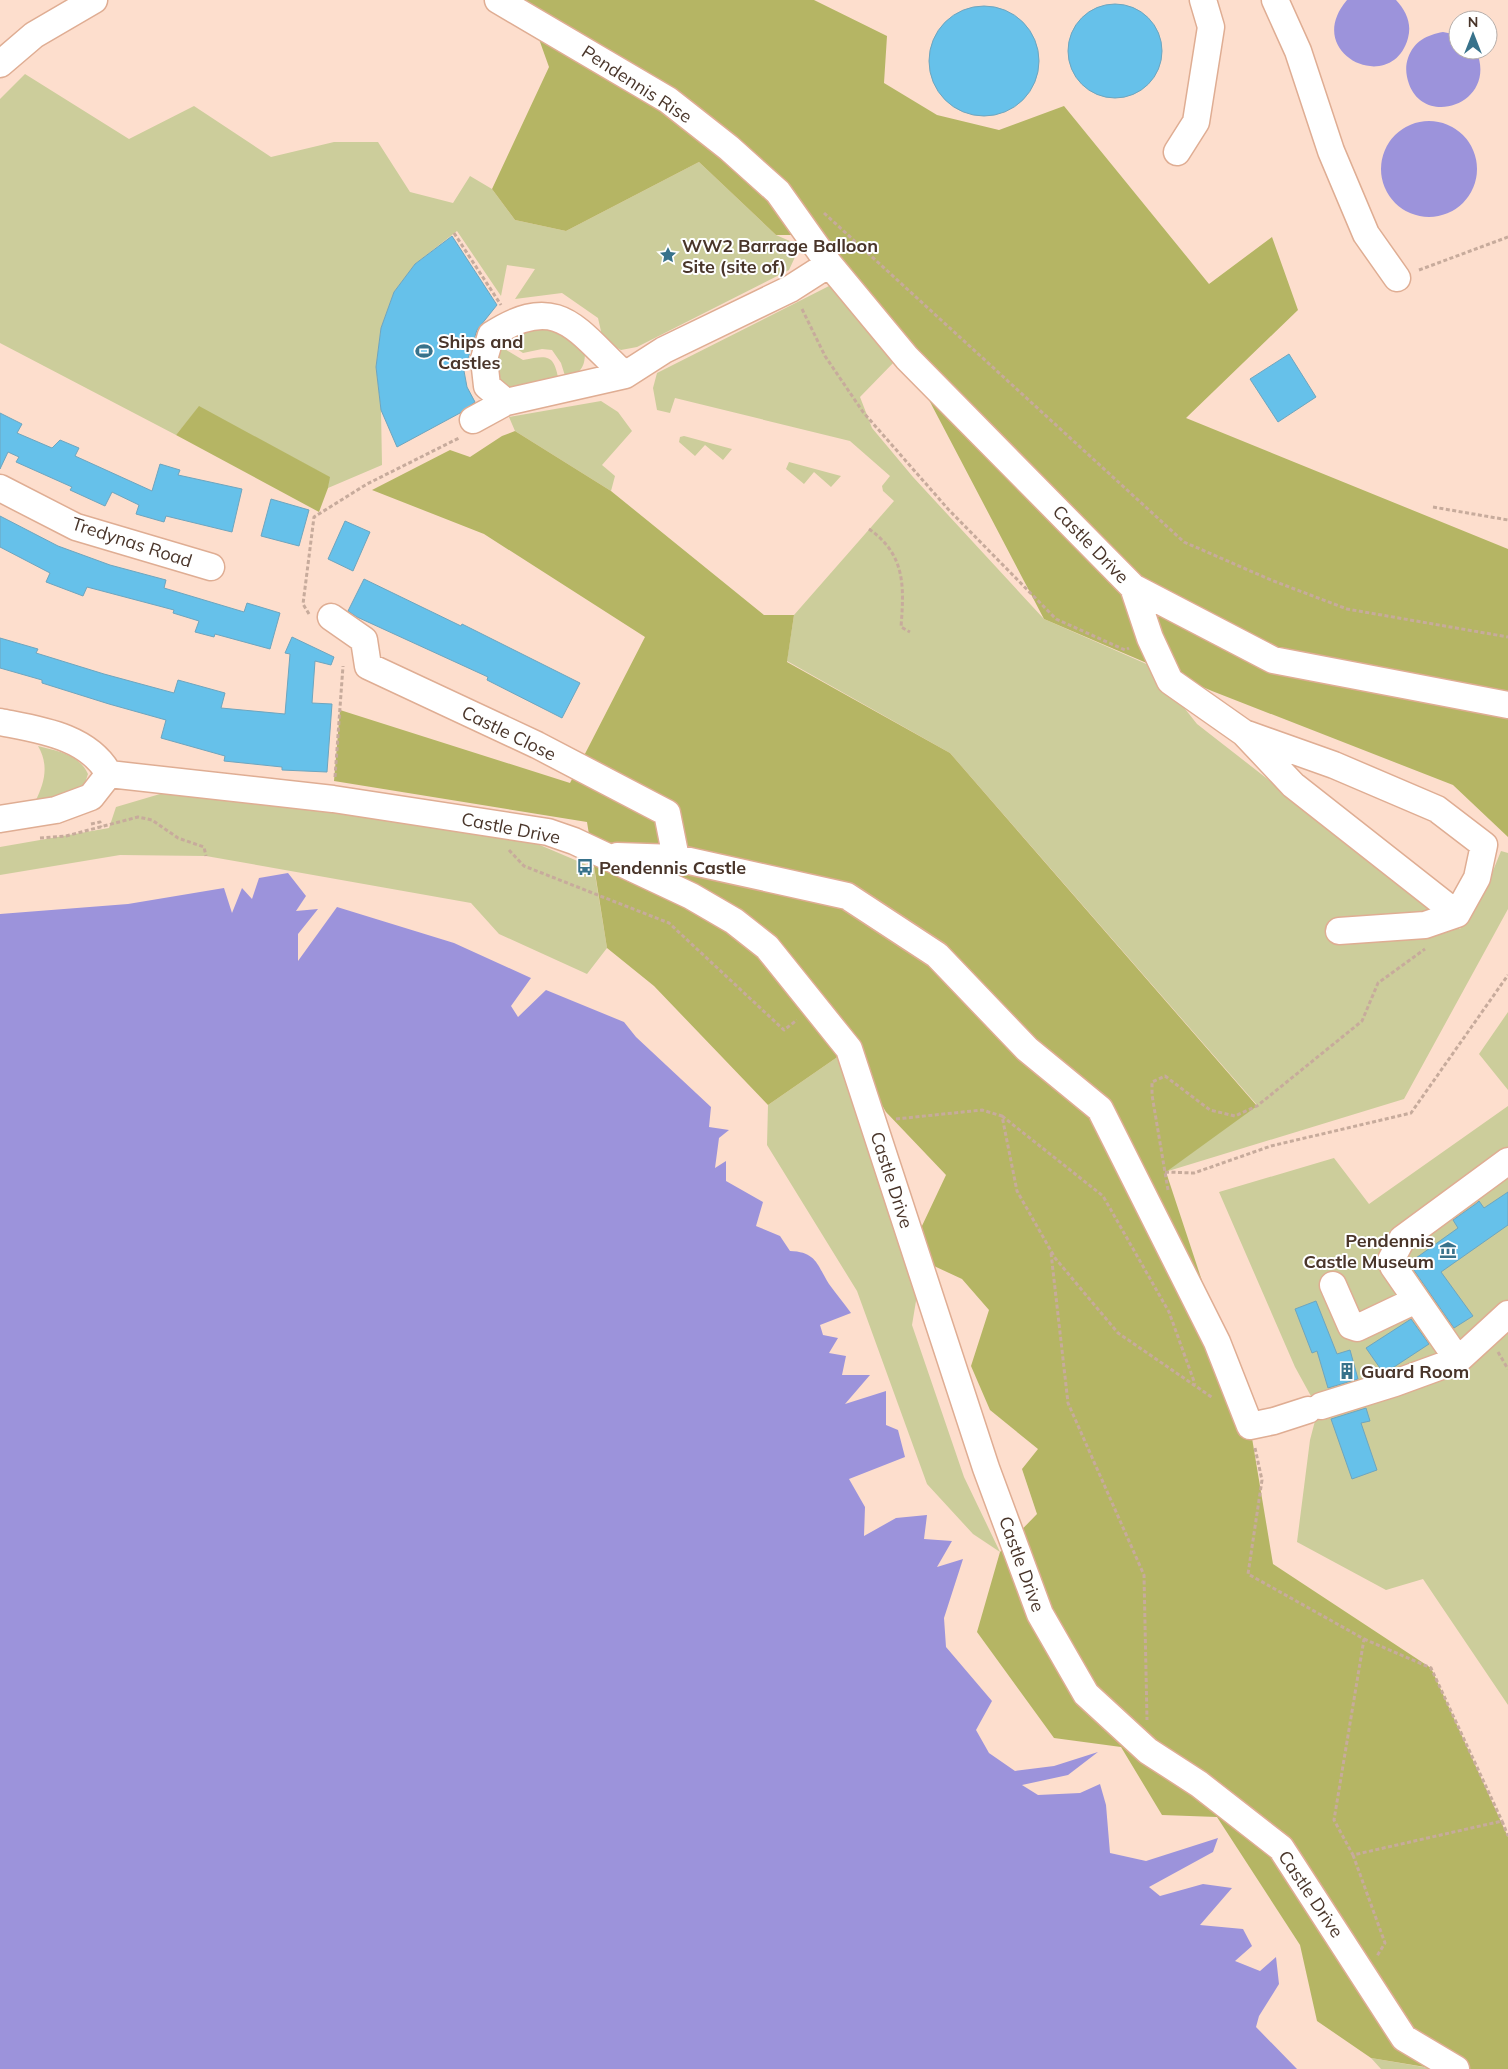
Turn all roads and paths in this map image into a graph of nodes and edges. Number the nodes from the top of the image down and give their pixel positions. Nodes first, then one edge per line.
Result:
1 (94, 0) edge
2 (498, 0) edge
3 (1203, 0) edge
4 (1275, 0) edge
5 (0, 64) edge
6 (1177, 152) dead end
7 (788, 203) junction
8 (454, 233) dead end
9 (1508, 237) edge
10 (829, 264) junction
11 (1397, 278) joint
12 (790, 289) junction
13 (494, 295) dead end
14 (625, 375) junction
15 (506, 402) junction
16 (473, 420) joint
17 (0, 488) edge
18 (1433, 507) dead end
19 (1508, 520) edge
20 (869, 529) dead end
21 (211, 567) dead end
22 (1133, 587) junction
23 (323, 619) joint
24 (910, 632) dead end
25 (1508, 637) edge
26 (1150, 638) junction
27 (344, 662) dead end
28 (1508, 706) edge
29 (0, 722) edge
30 (1244, 733) junction
31 (109, 774) junction
32 (333, 799) junction
33 (0, 819) edge
34 (100, 822) dead end
35 (101, 827) junction
36 (38, 838) dead end
37 (506, 847) dead end
38 (604, 855) junction
39 (206, 856) dead end
40 (676, 858) junction
41 (1458, 914) junction
42 (1339, 931) dead end
43 (1430, 945) dead end
44 (1508, 975) edge
45 (816, 1007) junction
46 (1002, 1116) junction
47 (873, 1122) junction
48 (1508, 1161) edge
49 (1165, 1172) junction
50 (1168, 1191) dead end
51 (1051, 1250) junction
52 (1334, 1285) dead end
53 (1416, 1300) junction
54 (1508, 1314) edge
55 (1458, 1360) junction
56 (1196, 1385) junction
57 (1220, 1403) dead end
58 (1250, 1426) junction
59 (1364, 1639) junction
60 (1148, 1751) junction
61 (1502, 1821) junction
62 (1508, 1836) edge
63 (1353, 1855) junction
64 (1364, 1976) junction
65 (1456, 2069) edge

1 - 5 street
2 - 7 street, Pendennis Rise
3 - 6 street
4 - 11 street
7 - 10 street, Castle Drive
7 - 25 path
8 - 13 path
9 - 11 path
10 - 12 street
10 - 22 street, Castle Drive
12 - 14 street
12 - 26 path
14 - 15 street
14 - 15 street
15 - 16 street
16 - 23 path
17 - 21 street, Tredynas Road
18 - 19 path
20 - 24 path
22 - 26 street
22 - 28 street, Castle Drive
23 - 40 street, Castle Close
26 - 30 street
27 - 32 path
29 - 31 street
30 - 41 street
30 - 41 street
31 - 32 street, Castle Drive
31 - 33 street
32 - 38 street, Castle Drive
34 - 35 path
35 - 36 path
35 - 39 path
37 - 45 path
38 - 40 street
38 - 45 street, Castle Drive
40 - 58 street
41 - 42 street
43 - 49 path
44 - 49 path
45 - 47 street, Castle Drive
46 - 47 path
46 - 51 path
46 - 56 path
47 - 60 street, Castle Drive
48 - 53 street
49 - 50 path
51 - 56 path
51 - 60 path
52 - 53 street
53 - 55 street
54 - 55 street
55 - 58 street
56 - 57 path
58 - 59 path
59 - 61 path
59 - 63 path
60 - 64 street, Castle Drive
61 - 62 path
61 - 63 path
63 - 64 path
64 - 65 street, Castle Drive

